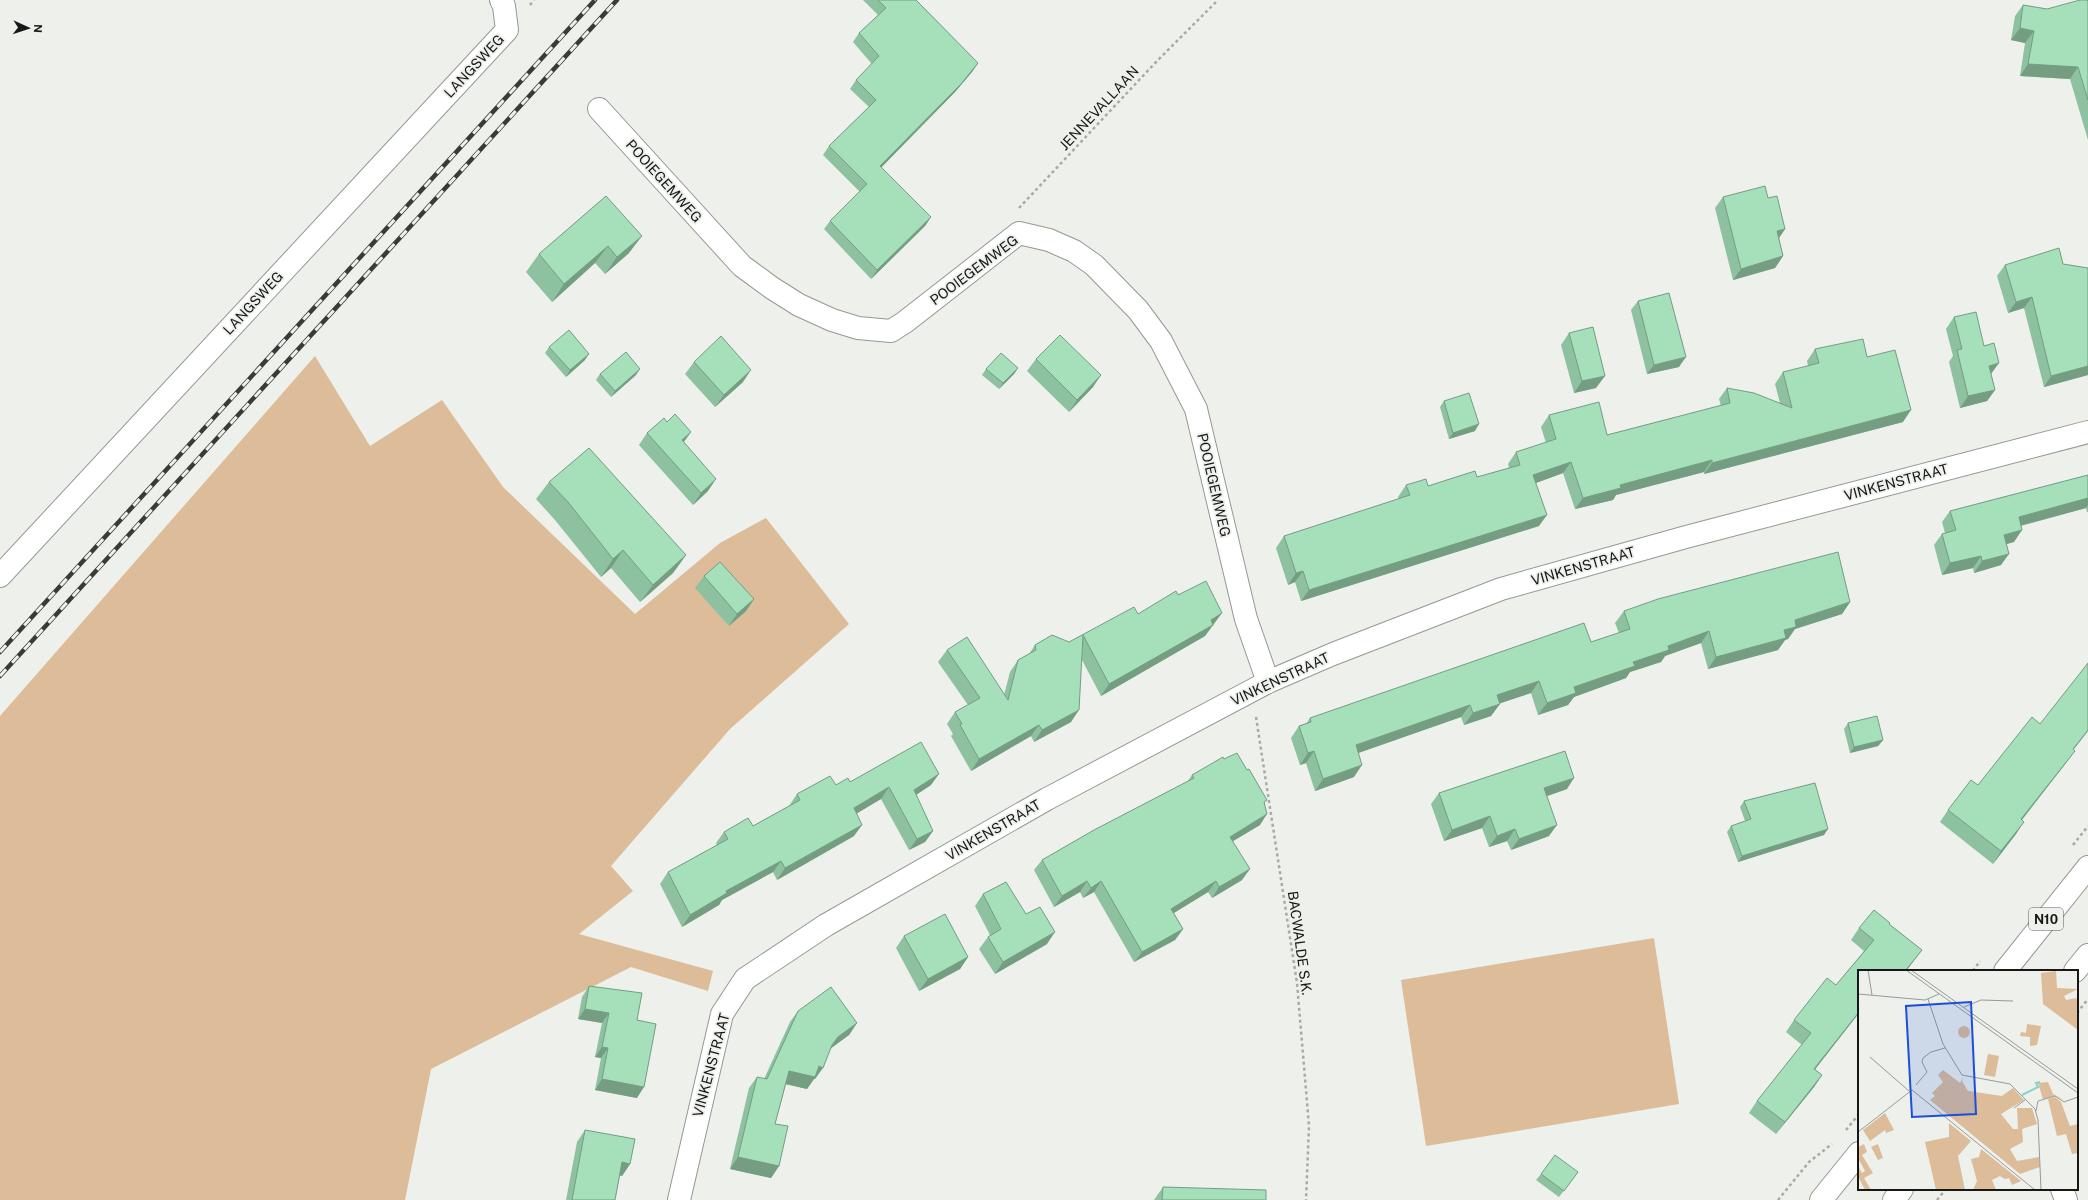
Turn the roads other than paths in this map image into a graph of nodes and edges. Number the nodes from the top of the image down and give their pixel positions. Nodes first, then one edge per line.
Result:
1 (501, 0) edge
2 (599, 109) dead end
3 (2088, 432) edge
4 (0, 576) edge
5 (1260, 686) junction
6 (2088, 867) edge
7 (2088, 955) edge
8 (2006, 970) edge
9 (2076, 970) edge
10 (1858, 1154) edge
11 (1901, 1190) edge
12 (2062, 1190) edge
13 (679, 1200) edge
14 (1821, 1200) edge
15 (1894, 1200) edge
16 (2066, 1200) edge

1 - 4 street, LANGSWEG
2 - 5 street, POOIEGEMWEG
3 - 5 street, VINKENSTRAAT
5 - 13 street, VINKENSTRAAT
6 - 8 street, N10
7 - 9 street
10 - 14 street
11 - 15 street
12 - 16 street

